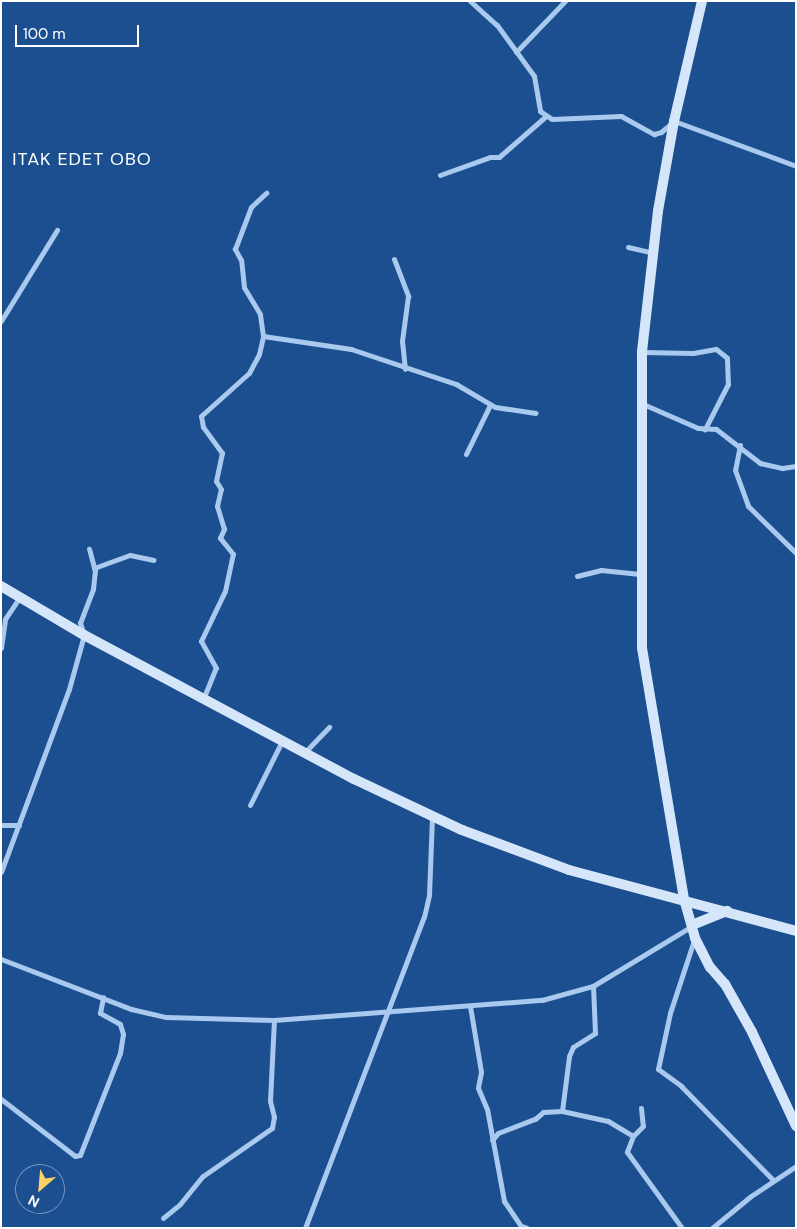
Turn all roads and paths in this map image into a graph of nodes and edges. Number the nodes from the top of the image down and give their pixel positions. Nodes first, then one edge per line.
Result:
1 (470, 1) edge
2 (565, 1) edge
3 (702, 1) edge
4 (516, 52) junction
5 (546, 116) junction
6 (674, 121) junction
7 (796, 166) edge
8 (440, 175) dead end
9 (266, 193) dead end
10 (56, 230) dead end
11 (628, 247) dead end
12 (653, 253) junction
13 (394, 259) dead end
14 (1, 321) edge
15 (263, 336) junction
16 (642, 352) junction
17 (405, 369) junction
18 (642, 403) junction
19 (490, 405) junction
20 (536, 414) dead end
21 (705, 429) junction
22 (740, 444) junction
23 (466, 454) dead end
24 (796, 466) edge
25 (89, 549) dead end
26 (796, 553) edge
27 (153, 560) dead end
28 (94, 568) junction
29 (640, 574) junction
30 (577, 576) dead end
31 (1, 586) edge
32 (20, 597) junction
33 (84, 635) junction
34 (1, 648) edge
35 (204, 697) junction
36 (329, 727) dead end
37 (283, 740) junction
38 (305, 752) junction
39 (250, 805) dead end
40 (432, 815) junction
41 (1, 825) edge
42 (19, 825) junction
43 (1, 872) edge
44 (684, 899) junction
45 (728, 911) junction
46 (692, 925) junction
47 (796, 931) edge
48 (695, 938) junction
49 (1, 959) edge
50 (593, 986) junction
51 (103, 997) junction
52 (470, 1006) junction
53 (384, 1014) junction
54 (274, 1020) junction
55 (1, 1099) edge
56 (641, 1108) dead end
57 (562, 1111) junction
58 (796, 1126) edge
59 (633, 1136) junction
60 (492, 1140) junction
61 (796, 1166) edge
62 (773, 1180) junction
63 (163, 1218) dead end
64 (716, 1227) edge
65 (305, 1228) edge
66 (527, 1228) edge
67 (682, 1228) edge

1 - 4 street
2 - 4 street
3 - 6 street
4 - 5 street
5 - 6 street
5 - 8 street
6 - 7 street
6 - 12 street
9 - 15 street
10 - 14 street
11 - 12 street
12 - 16 street
13 - 17 street
15 - 17 street
15 - 35 street
16 - 18 street
16 - 21 street
17 - 19 street
18 - 21 street
18 - 29 street
19 - 20 street
19 - 23 street
21 - 22 street
22 - 24 street
22 - 26 street
25 - 28 street
27 - 28 street
28 - 33 street
29 - 30 street
29 - 44 street
31 - 32 street
32 - 33 street
32 - 34 street
33 - 35 street
33 - 42 street
35 - 37 street
36 - 38 street
37 - 38 street
37 - 39 street
38 - 40 street
40 - 44 street
40 - 53 street
41 - 42 street
42 - 43 street
44 - 45 street
44 - 46 street
45 - 46 street
45 - 47 street
46 - 48 street
46 - 50 street
48 - 58 street
48 - 62 street
49 - 51 street
50 - 52 street
50 - 57 street
51 - 54 street
51 - 55 street
52 - 53 street
52 - 60 street
53 - 54 street
53 - 65 street
54 - 63 street
56 - 59 street
57 - 59 street
57 - 60 street
59 - 67 street
60 - 66 street
61 - 62 street
62 - 64 street

